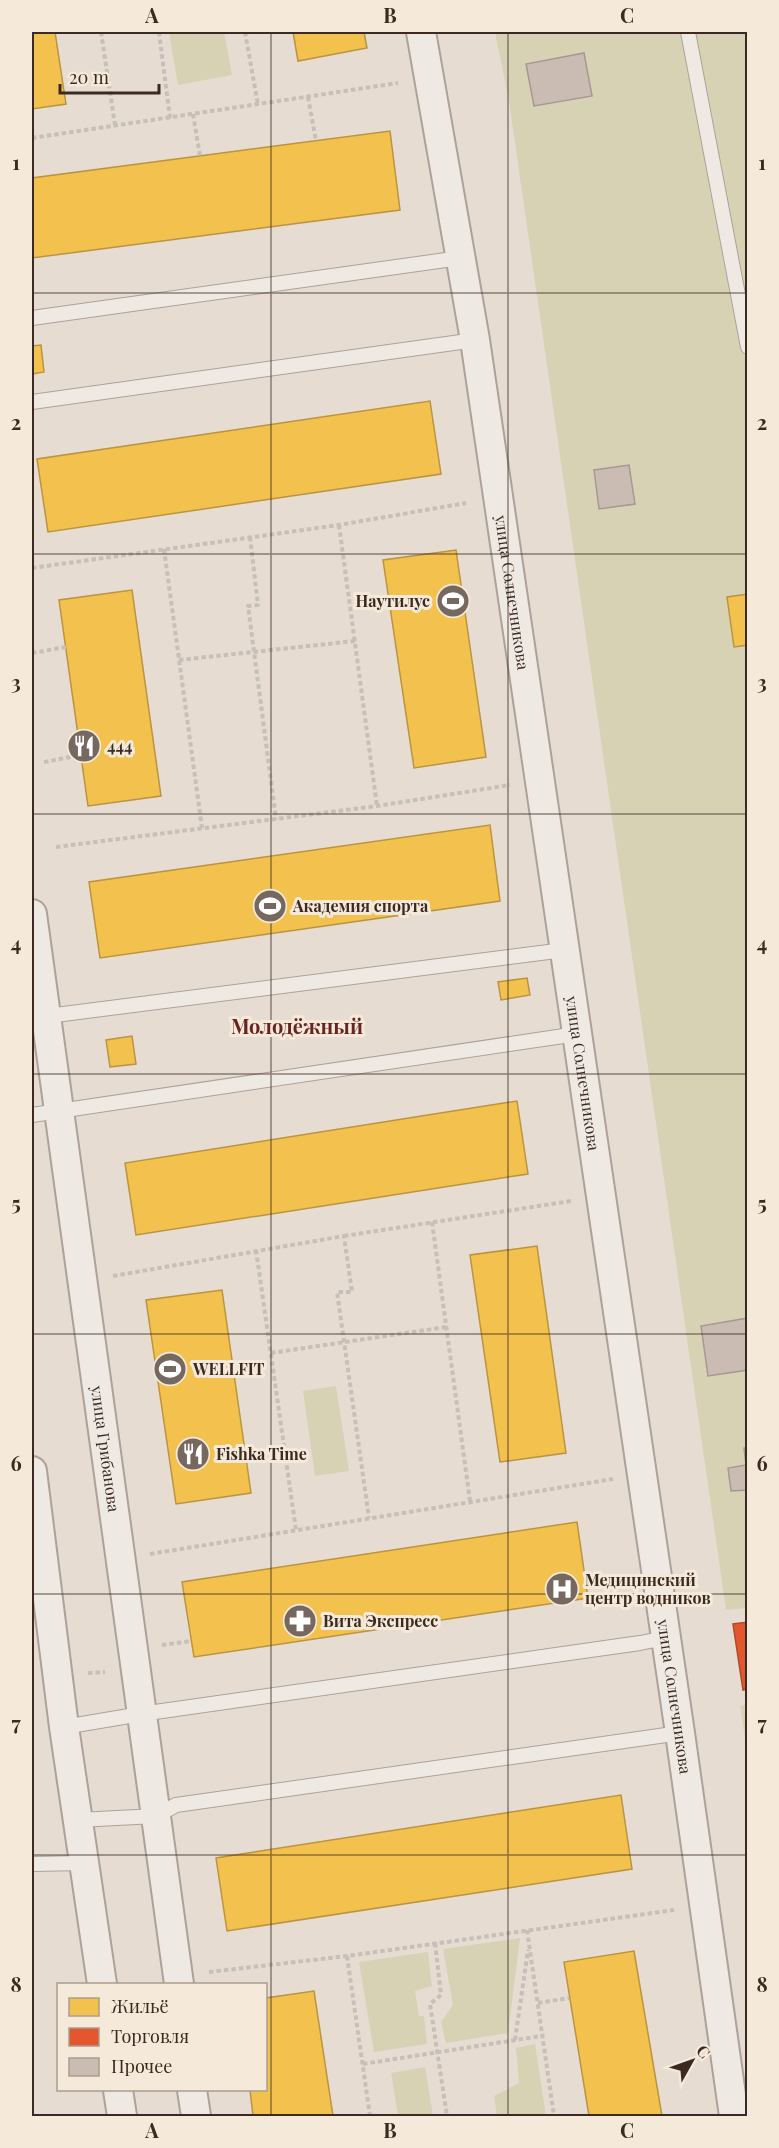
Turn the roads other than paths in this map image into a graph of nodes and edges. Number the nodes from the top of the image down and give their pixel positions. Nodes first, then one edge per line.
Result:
1 (421, 32) edge
2 (688, 32) edge
3 (460, 258) junction
4 (32, 318) edge
5 (475, 340) junction
6 (747, 347) edge
7 (32, 402) edge
8 (32, 914) edge
9 (564, 950) junction
10 (38, 1017) edge
11 (577, 1034) junction
12 (44, 1113) edge
13 (32, 1471) edge
14 (35, 1515) edge
15 (665, 1638) junction
16 (141, 1714) junction
17 (64, 1727) junction
18 (680, 1733) junction
19 (156, 1816) junction
20 (78, 1820) junction
21 (84, 1863) junction
22 (32, 1864) edge
23 (190, 1979) edge
24 (102, 1983) edge
25 (118, 2091) edge
26 (192, 2091) edge
27 (122, 2116) edge
28 (196, 2116) edge
29 (734, 2116) edge

1 - 3 street, улица Солнечникова
2 - 6 lane
3 - 4 lane
3 - 5 street, улица Солнечникова
5 - 7 lane
5 - 9 street, улица Солнечникова
8 - 10 street, улица Грибанова
9 - 10 lane
9 - 11 street, улица Солнечникова
10 - 12 street, улица Грибанова
11 - 12 lane
11 - 15 street, улица Солнечникова
12 - 16 street, улица Грибанова
13 - 14 street
14 - 17 street
15 - 16 lane
15 - 18 street, улица Солнечникова
16 - 17 lane
16 - 19 street, улица Грибанова
17 - 20 street
18 - 19 lane
18 - 29 street, улица Солнечникова
19 - 20 lane
19 - 23 street, улица Грибанова
20 - 21 street
21 - 22 lane
21 - 24 street
25 - 27 street
26 - 28 street

